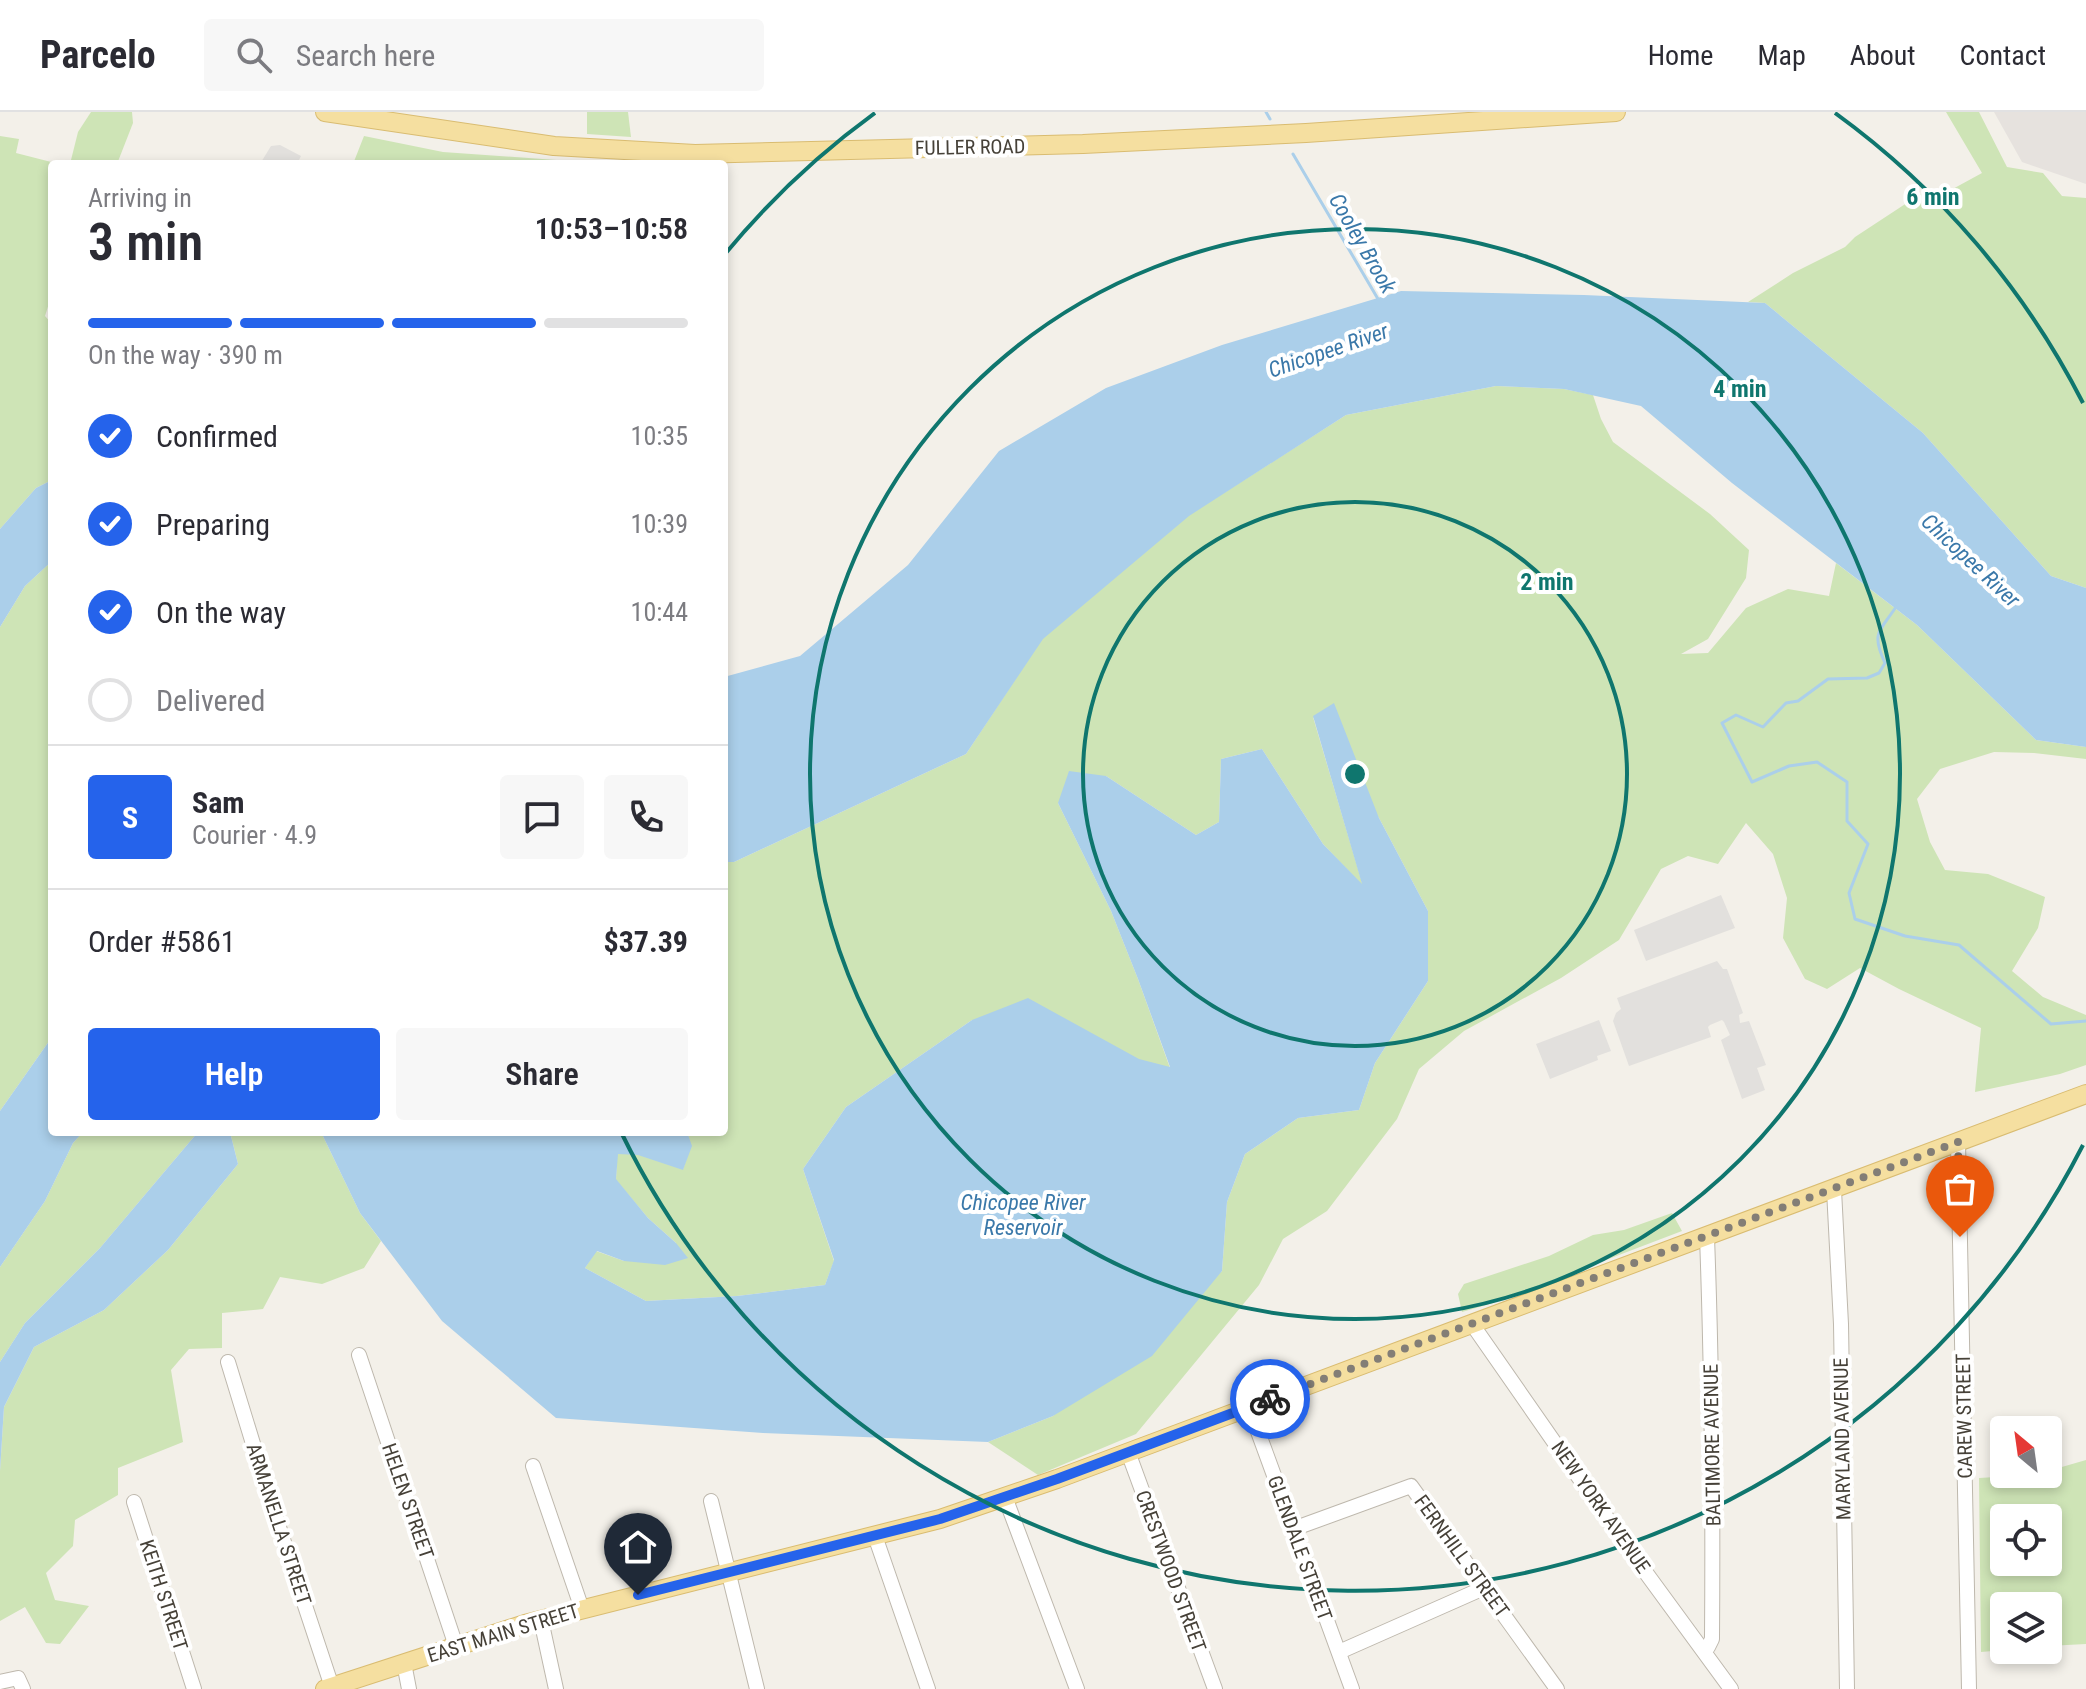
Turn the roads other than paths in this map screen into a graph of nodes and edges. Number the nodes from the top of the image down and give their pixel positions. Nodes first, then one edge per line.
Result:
1 (325, 112) edge
2 (1616, 112) edge
3 (2086, 1094) edge
4 (1958, 1142) junction
5 (1834, 1190) junction
6 (1707, 1237) junction
7 (1472, 1324) junction
8 (359, 1355) dead end
9 (228, 1362) dead end
10 (1249, 1407) junction
11 (1128, 1452) junction
12 (533, 1466) dead end
13 (1005, 1497) junction
14 (711, 1501) dead end
15 (134, 1502) dead end
16 (1293, 1529) junction
17 (875, 1536) junction
18 (727, 1572) junction
19 (1486, 1587) junction
20 (582, 1609) junction
21 (541, 1620) junction
22 (456, 1646) junction
23 (1703, 1650) junction
24 (1339, 1652) junction
25 (404, 1663) junction
26 (0, 1682) edge
27 (328, 1688) edge
28 (23, 1689) edge
29 (194, 1689) edge
30 (409, 1689) edge
31 (556, 1689) edge
32 (757, 1689) edge
33 (928, 1689) edge
34 (1077, 1689) edge
35 (1215, 1689) edge
36 (1352, 1689) edge
37 (1557, 1689) edge
38 (1731, 1689) edge
39 (1847, 1689) edge
40 (1969, 1689) edge

1 - 2 main road, FULLER ROAD
3 - 4 main road, EAST MAIN STREET
4 - 5 main road, EAST MAIN STREET
4 - 40 street, CAREW STREET
5 - 6 main road, EAST MAIN STREET
5 - 39 street, MARYLAND AVENUE
6 - 7 main road, EAST MAIN STREET
6 - 23 street, BALTIMORE AVENUE
7 - 10 main road, EAST MAIN STREET
7 - 23 street, NEW YORK AVENUE
8 - 22 street, HELEN STREET
9 - 27 street, ARMANELLA STREET
10 - 11 main road, EAST MAIN STREET
10 - 16 street, GLENDALE STREET
11 - 13 main road, EAST MAIN STREET
11 - 35 street, CRESTWOOD STREET
12 - 20 street
13 - 17 main road, EAST MAIN STREET
13 - 34 street
14 - 18 street
15 - 29 street, KEITH STREET
16 - 19 street, FERNHILL STREET
16 - 24 street, GLENDALE STREET
17 - 18 main road, EAST MAIN STREET
17 - 33 street
18 - 20 main road, EAST MAIN STREET
18 - 32 street
19 - 24 street
19 - 37 street, FERNHILL STREET
20 - 21 main road, EAST MAIN STREET
21 - 22 main road, EAST MAIN STREET
21 - 31 street
22 - 25 main road, EAST MAIN STREET
23 - 38 street, NEW YORK AVENUE
24 - 36 street, GLENDALE STREET
25 - 27 main road, EAST MAIN STREET
25 - 30 street
26 - 28 street

